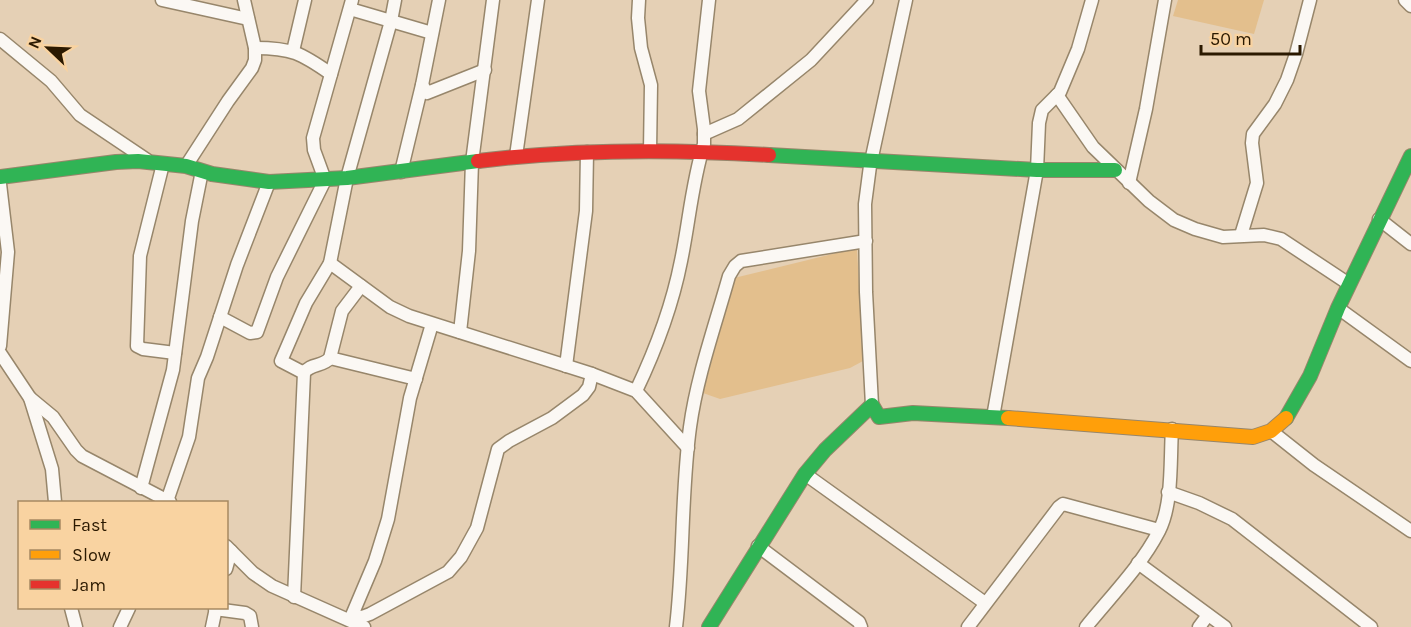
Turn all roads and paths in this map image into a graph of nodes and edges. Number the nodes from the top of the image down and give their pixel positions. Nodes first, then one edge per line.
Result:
1 (162, 0) edge
2 (244, 0) edge
3 (305, 0) edge
4 (395, 0) edge
5 (438, 0) edge
6 (493, 0) edge
7 (538, 0) edge
8 (639, 0) edge
9 (709, 0) edge
10 (867, 0) edge
11 (906, 0) edge
12 (1092, 0) edge
13 (1165, 0) edge
14 (1310, 0) edge
15 (1405, 0) edge
16 (351, 5) edge
17 (1411, 6) edge
18 (248, 19) junction
19 (391, 21) junction
20 (432, 33) junction
21 (0, 39) edge
22 (255, 48) junction
23 (293, 51) junction
24 (485, 70) junction
25 (331, 74) junction
26 (422, 85) junction
27 (1057, 95) junction
28 (704, 134) junction
29 (650, 151) junction
30 (702, 151) junction
31 (587, 152) junction
32 (516, 156) junction
33 (1411, 156) edge
34 (871, 160) junction
35 (472, 162) junction
36 (157, 163) junction
37 (186, 166) junction
38 (1037, 170) junction
39 (1115, 170) junction
40 (202, 171) junction
41 (401, 172) junction
42 (0, 177) edge
43 (347, 178) junction
44 (325, 180) junction
45 (269, 182) junction
46 (1129, 183) junction
47 (0, 184) edge
48 (1379, 219) junction
49 (1241, 236) junction
50 (866, 241) junction
51 (1411, 244) edge
52 (330, 263) junction
53 (1349, 284) junction
54 (361, 286) junction
55 (1338, 308) junction
56 (220, 317) junction
57 (432, 324) junction
58 (460, 332) junction
59 (0, 346) edge
60 (0, 353) edge
61 (175, 353) junction
62 (330, 358) junction
63 (1411, 362) edge
64 (566, 366) junction
65 (304, 373) junction
66 (592, 374) junction
67 (416, 379) junction
68 (636, 391) junction
69 (30, 398) junction
70 (872, 405) junction
71 (993, 417) junction
72 (1172, 429) junction
73 (1271, 430) junction
74 (687, 448) junction
75 (806, 474) junction
76 (141, 488) junction
77 (1168, 492) junction
78 (55, 501) edge
79 (166, 501) edge
80 (168, 501) edge
81 (1160, 530) junction
82 (1411, 531) edge
83 (758, 546) junction
84 (229, 548) edge
85 (1138, 563) junction
86 (294, 597) junction
87 (985, 603) junction
88 (71, 609) edge
89 (129, 609) edge
90 (215, 609) edge
91 (221, 609) edge
92 (1208, 615) junction
93 (351, 618) junction
94 (715, 625) edge
95 (75, 627) edge
96 (120, 627) edge
97 (212, 627) edge
98 (252, 627) edge
99 (364, 627) edge
100 (676, 627) edge
101 (861, 627) edge
102 (968, 627) edge
103 (1086, 627) edge
104 (1199, 627) edge
105 (1225, 627) edge
106 (1371, 627) edge

1 - 18 street
2 - 18 street
3 - 23 street
4 - 19 street
5 - 20 street
6 - 24 street
7 - 32 street
8 - 29 street
9 - 28 street
10 - 28 street
11 - 34 street
12 - 27 street
13 - 46 street
14 - 49 street
15 - 17 street
16 - 19 street
16 - 25 street
18 - 22 street
19 - 20 street
19 - 43 street
20 - 26 street
21 - 36 street
22 - 23 street
22 - 37 street
23 - 25 street
24 - 26 street
24 - 35 street
25 - 44 street
26 - 41 street
27 - 38 street
27 - 39 street
28 - 30 street
29 - 30 street
29 - 31 street
30 - 34 street
30 - 68 street
31 - 32 street
31 - 64 street
32 - 35 street
33 - 48 street
34 - 38 street
34 - 50 street
35 - 41 street
35 - 58 street
36 - 37 street
36 - 42 street
36 - 61 street
37 - 40 street
38 - 39 street
38 - 71 street
39 - 46 street
40 - 45 street
40 - 61 street
41 - 43 street
43 - 44 street
43 - 52 street
44 - 45 street
44 - 56 street
45 - 56 street
46 - 49 street
47 - 59 street
48 - 51 street
48 - 53 street
49 - 53 street
50 - 70 street
50 - 74 street
52 - 54 street
52 - 65 street
53 - 55 street
54 - 57 street
54 - 62 street
55 - 63 street
55 - 73 street
56 - 80 street
57 - 58 street
57 - 67 street
58 - 64 street
60 - 69 street
61 - 76 street
62 - 65 street
62 - 67 street
64 - 66 street
65 - 86 street
66 - 68 street
66 - 93 street
67 - 93 street
68 - 74 street
69 - 76 street
69 - 78 street
70 - 71 street
70 - 75 street
71 - 72 street
72 - 73 street
72 - 77 street
73 - 82 street
74 - 100 street
75 - 83 street
75 - 87 street
76 - 79 street
77 - 81 street
77 - 106 street
81 - 85 street
81 - 87 street
83 - 94 street
83 - 101 street
84 - 86 street
85 - 92 street
85 - 103 street
86 - 93 street
87 - 102 street
88 - 95 street
89 - 96 street
90 - 97 street
91 - 98 street
92 - 104 street
92 - 105 street
93 - 99 street

